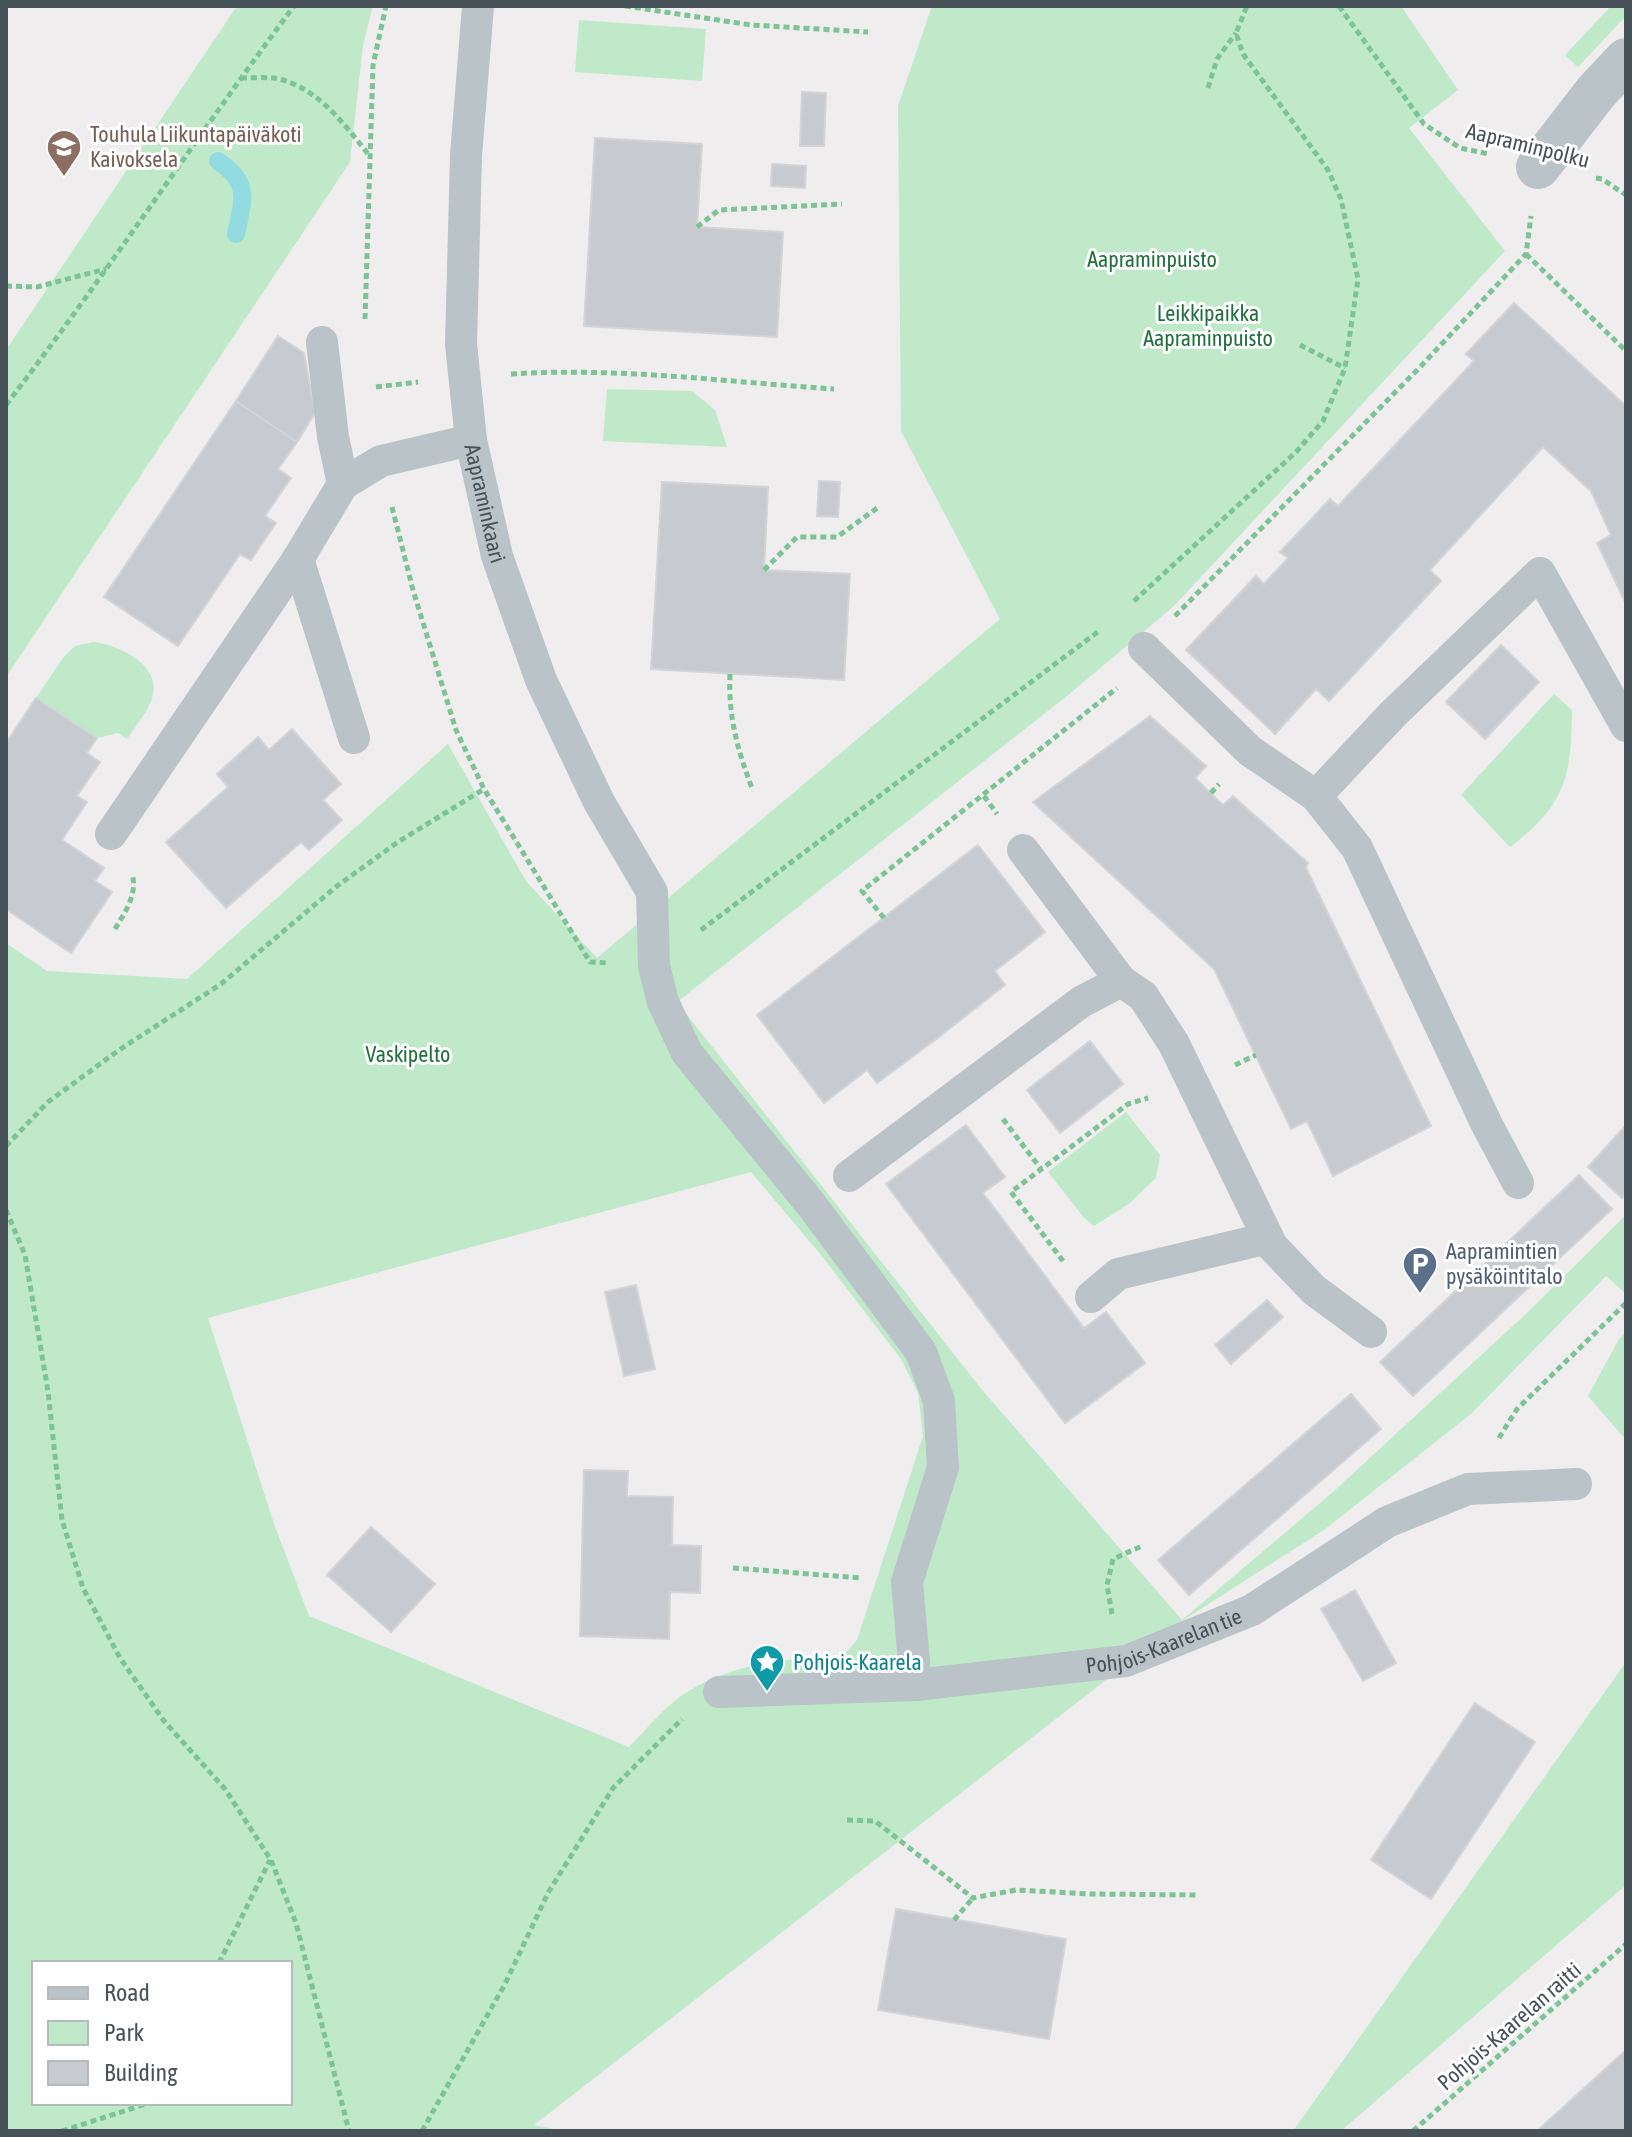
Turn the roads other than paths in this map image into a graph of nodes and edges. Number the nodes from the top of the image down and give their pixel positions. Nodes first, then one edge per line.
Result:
1 (478, 6) edge
2 (1626, 60) edge
3 (1538, 167) road end
4 (322, 342) dead end
5 (471, 440) junction
6 (343, 484) junction
7 (298, 559) junction
8 (1144, 648) road end
9 (1626, 726) edge
10 (354, 738) dead end
11 (1316, 796) junction
12 (111, 834) dead end
13 (1023, 850) dead end
14 (1121, 981) junction
15 (849, 1176) dead end
16 (1518, 1183) dead end
17 (1268, 1238) junction
18 (1091, 1297) road end
19 (1371, 1332) dead end
20 (1576, 1484) dead end
21 (916, 1685) junction
22 (719, 1692) road end

1 - 5 lane, Aapraminkaari
2 - 3 street
4 - 6 lane
5 - 6 lane
5 - 21 lane, Aapraminkaari
6 - 7 lane
7 - 10 lane
7 - 12 lane
8 - 11 lane
9 - 11 lane
11 - 16 lane
13 - 14 lane
14 - 15 lane
14 - 17 lane
17 - 18 lane
17 - 19 lane
20 - 21 lane, Pohjois-Kaarelan tie
21 - 22 lane, Pohjois-Kaarelan tie

